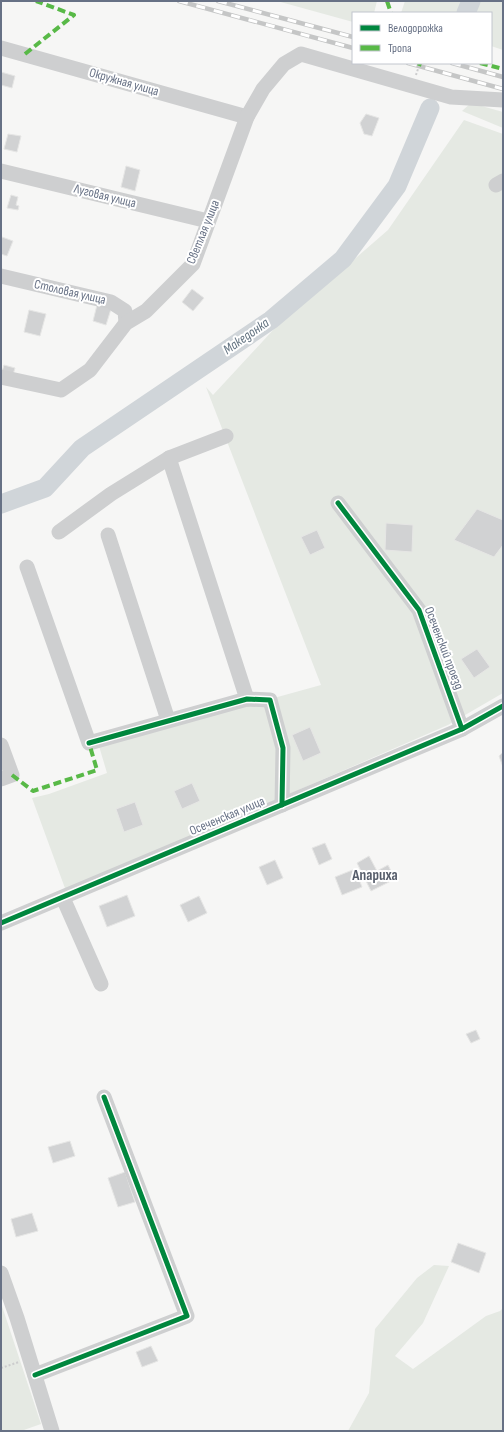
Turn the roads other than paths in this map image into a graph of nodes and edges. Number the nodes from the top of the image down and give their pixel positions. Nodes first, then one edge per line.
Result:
1 (1, 48) edge
2 (503, 100) edge
3 (247, 117) junction
4 (1, 171) edge
5 (208, 221) junction
6 (1, 276) edge
7 (126, 323) junction
8 (1, 377) edge
9 (226, 436) dead end
10 (169, 458) junction
11 (338, 503) dead end
12 (59, 532) dead end
13 (108, 536) dead end
14 (27, 567) dead end
15 (247, 699) junction
16 (503, 706) edge
17 (168, 720) junction
18 (462, 729) junction
19 (1, 745) edge
20 (6, 777) edge
21 (282, 805) junction
22 (63, 898) junction
23 (1, 923) edge
24 (101, 984) dead end
25 (104, 1097) dead end
26 (1, 1273) edge
27 (35, 1375) junction
28 (52, 1431) edge

1 - 3 street, Окружная улица
2 - 3 street, Светлая улица
3 - 5 street, Светлая улица
4 - 5 street, Луговая улица
5 - 7 street, Светлая улица
6 - 7 street, Столовая улица
7 - 8 street, Светлая улица
9 - 10 street
10 - 12 street
10 - 15 street
11 - 18 street, Осеченский проезд
13 - 17 street
14 - 17 street
15 - 17 street
15 - 21 street
16 - 18 street, Осеченская улица
18 - 21 street, Осеченская улица
19 - 20 street
21 - 22 street, Осеченская улица
22 - 23 street, Осеченская улица
22 - 24 street
25 - 27 street
26 - 27 street
27 - 28 street

